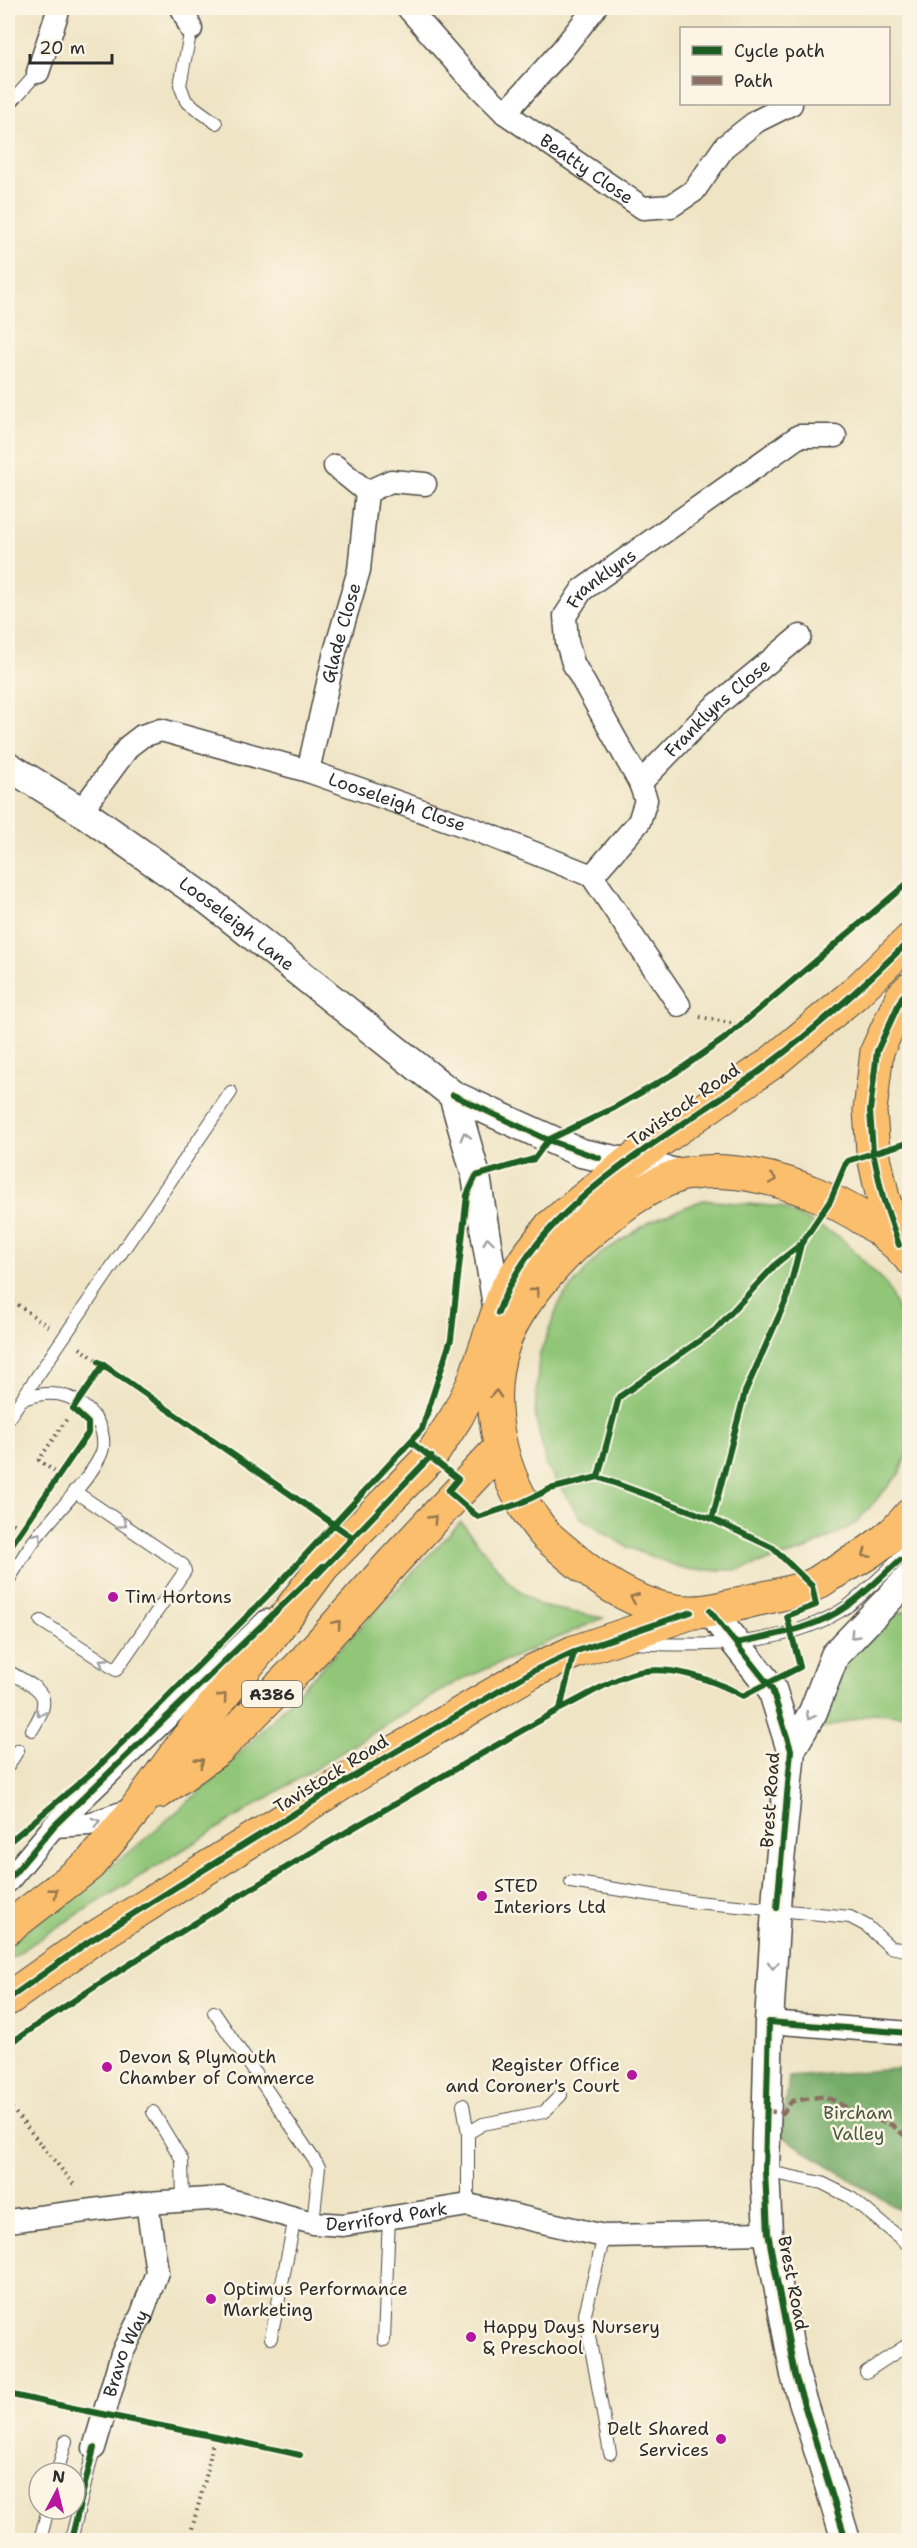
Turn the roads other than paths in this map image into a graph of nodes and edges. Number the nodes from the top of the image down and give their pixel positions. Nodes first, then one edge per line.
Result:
1 (59, 8) edge
2 (182, 8) edge
3 (408, 8) edge
4 (595, 8) edge
5 (192, 29) joint
6 (38, 72) joint
7 (8, 106) edge
8 (780, 106) edge
9 (505, 113) junction
10 (216, 123) dead end
11 (835, 436) dead end
12 (335, 466) dead end
13 (425, 484) dead end
14 (367, 492) junction
15 (800, 636) dead end
16 (8, 766) edge
17 (308, 771) junction
18 (640, 783) junction
19 (81, 810) junction
20 (592, 876) junction
21 (909, 940) edge
22 (909, 989) edge
23 (679, 1005) road end
24 (231, 1092) dead end
25 (453, 1095) junction
26 (629, 1161) junction
27 (682, 1174) junction
28 (904, 1252) edge
29 (501, 1327) junction
30 (21, 1400) junction
31 (8, 1419) edge
32 (499, 1449) junction
33 (73, 1493) junction
34 (909, 1515) edge
35 (909, 1545) edge
36 (323, 1566) junction
37 (909, 1577) edge
38 (8, 1581) edge
39 (700, 1612) junction
40 (41, 1621) dead end
41 (609, 1641) junction
42 (737, 1643) junction
43 (8, 1671) edge
44 (32, 1730) dead end
45 (18, 1750) dead end
46 (791, 1750) junction
47 (8, 1766) edge
48 (136, 1809) junction
49 (54, 1826) junction
50 (8, 1881) edge
51 (571, 1882) dead end
52 (777, 1908) junction
53 (8, 1928) edge
54 (909, 1951) edge
55 (8, 1999) edge
56 (214, 2012) dead end
57 (769, 2022) junction
58 (909, 2033) edge
59 (561, 2095) dead end
60 (463, 2105) dead end
61 (153, 2112) dead end
62 (468, 2133) junction
63 (765, 2171) junction
64 (183, 2200) junction
65 (147, 2203) junction
66 (468, 2205) junction
67 (389, 2217) junction
68 (8, 2221) edge
69 (304, 2221) junction
70 (768, 2234) junction
71 (604, 2236) junction
72 (909, 2246) edge
73 (271, 2338) dead end
74 (384, 2340) dead end
75 (909, 2343) edge
76 (866, 2372) dead end
77 (66, 2442) dead end
78 (94, 2448) joint
79 (610, 2453) dead end
80 (60, 2461) edge
81 (45, 2521) edge
82 (40, 2541) edge
83 (71, 2541) edge
84 (846, 2541) edge

1 - 6 street
2 - 5 street
3 - 9 street, Beatty Close
4 - 9 street
5 - 10 lane
6 - 7 lane
8 - 9 street, Beatty Close
11 - 18 street, Franklyns
12 - 14 street
13 - 14 street
14 - 17 street, Glade Close
15 - 18 street, Franklyns Close
16 - 19 street, Looseleigh Lane
17 - 19 street, Looseleigh Close
17 - 20 street, Looseleigh Close
18 - 20 street, Franklyns
19 - 25 street, Looseleigh Lane
20 - 23 street
21 - 26 highway, Tavistock Road / A386
22 - 28 highway
24 - 30 lane
25 - 26 street, Looseleigh Lane
29 -> 25 street
26 - 27 street, Looseleigh Lane
26 - 29 highway, Tavistock Road / A386
27 -> 28 highway
29 -> 27 highway
32 -> 29 highway
29 - 36 highway, Tavistock Road / A386
30 - 31 lane
30 - 33 lane
39 -> 32 highway
48 -> 32 highway, Tavistock Road / A386
38 -> 33 lane
33 -> 40 lane
34 -> 39 highway, Tavistock Road
35 - 42 lane
48 -> 36 highway, Tavistock Road / A386
36 - 49 street
37 -> 46 street, Brest Road
39 - 41 highway, Tavistock Road
39 - 42 street, Brest Road
41 - 42 lane
41 - 55 highway, Tavistock Road
42 - 46 street, Brest Road
43 -> 44 lane
45 - 47 lane
46 - 52 street, Brest Road
49 -> 48 street, Tavistock Road
53 -> 48 highway, Tavistock Road / A386
49 - 50 street
51 - 52 lane
52 - 54 lane
52 -> 57 street, Brest Road
56 - 69 lane
57 - 58 street
57 - 63 street, Brest Road
59 - 62 lane
60 - 62 lane
61 - 64 lane
62 - 66 lane
63 - 70 street, Brest Road
63 - 72 lane
64 - 65 street, Derriford Park
64 - 69 street, Derriford Park
65 - 68 street, Derriford Park
65 - 78 street, Bravo Way
66 - 67 street, Derriford Park
66 - 71 street, Derriford Park
67 - 69 street, Derriford Park
67 - 74 lane
69 - 73 lane
70 - 71 street, Derriford Park
70 - 84 street, Brest Road
71 - 79 lane
75 - 76 lane
77 - 80 lane
78 - 83 lane, Bravo Way
81 - 82 lane

